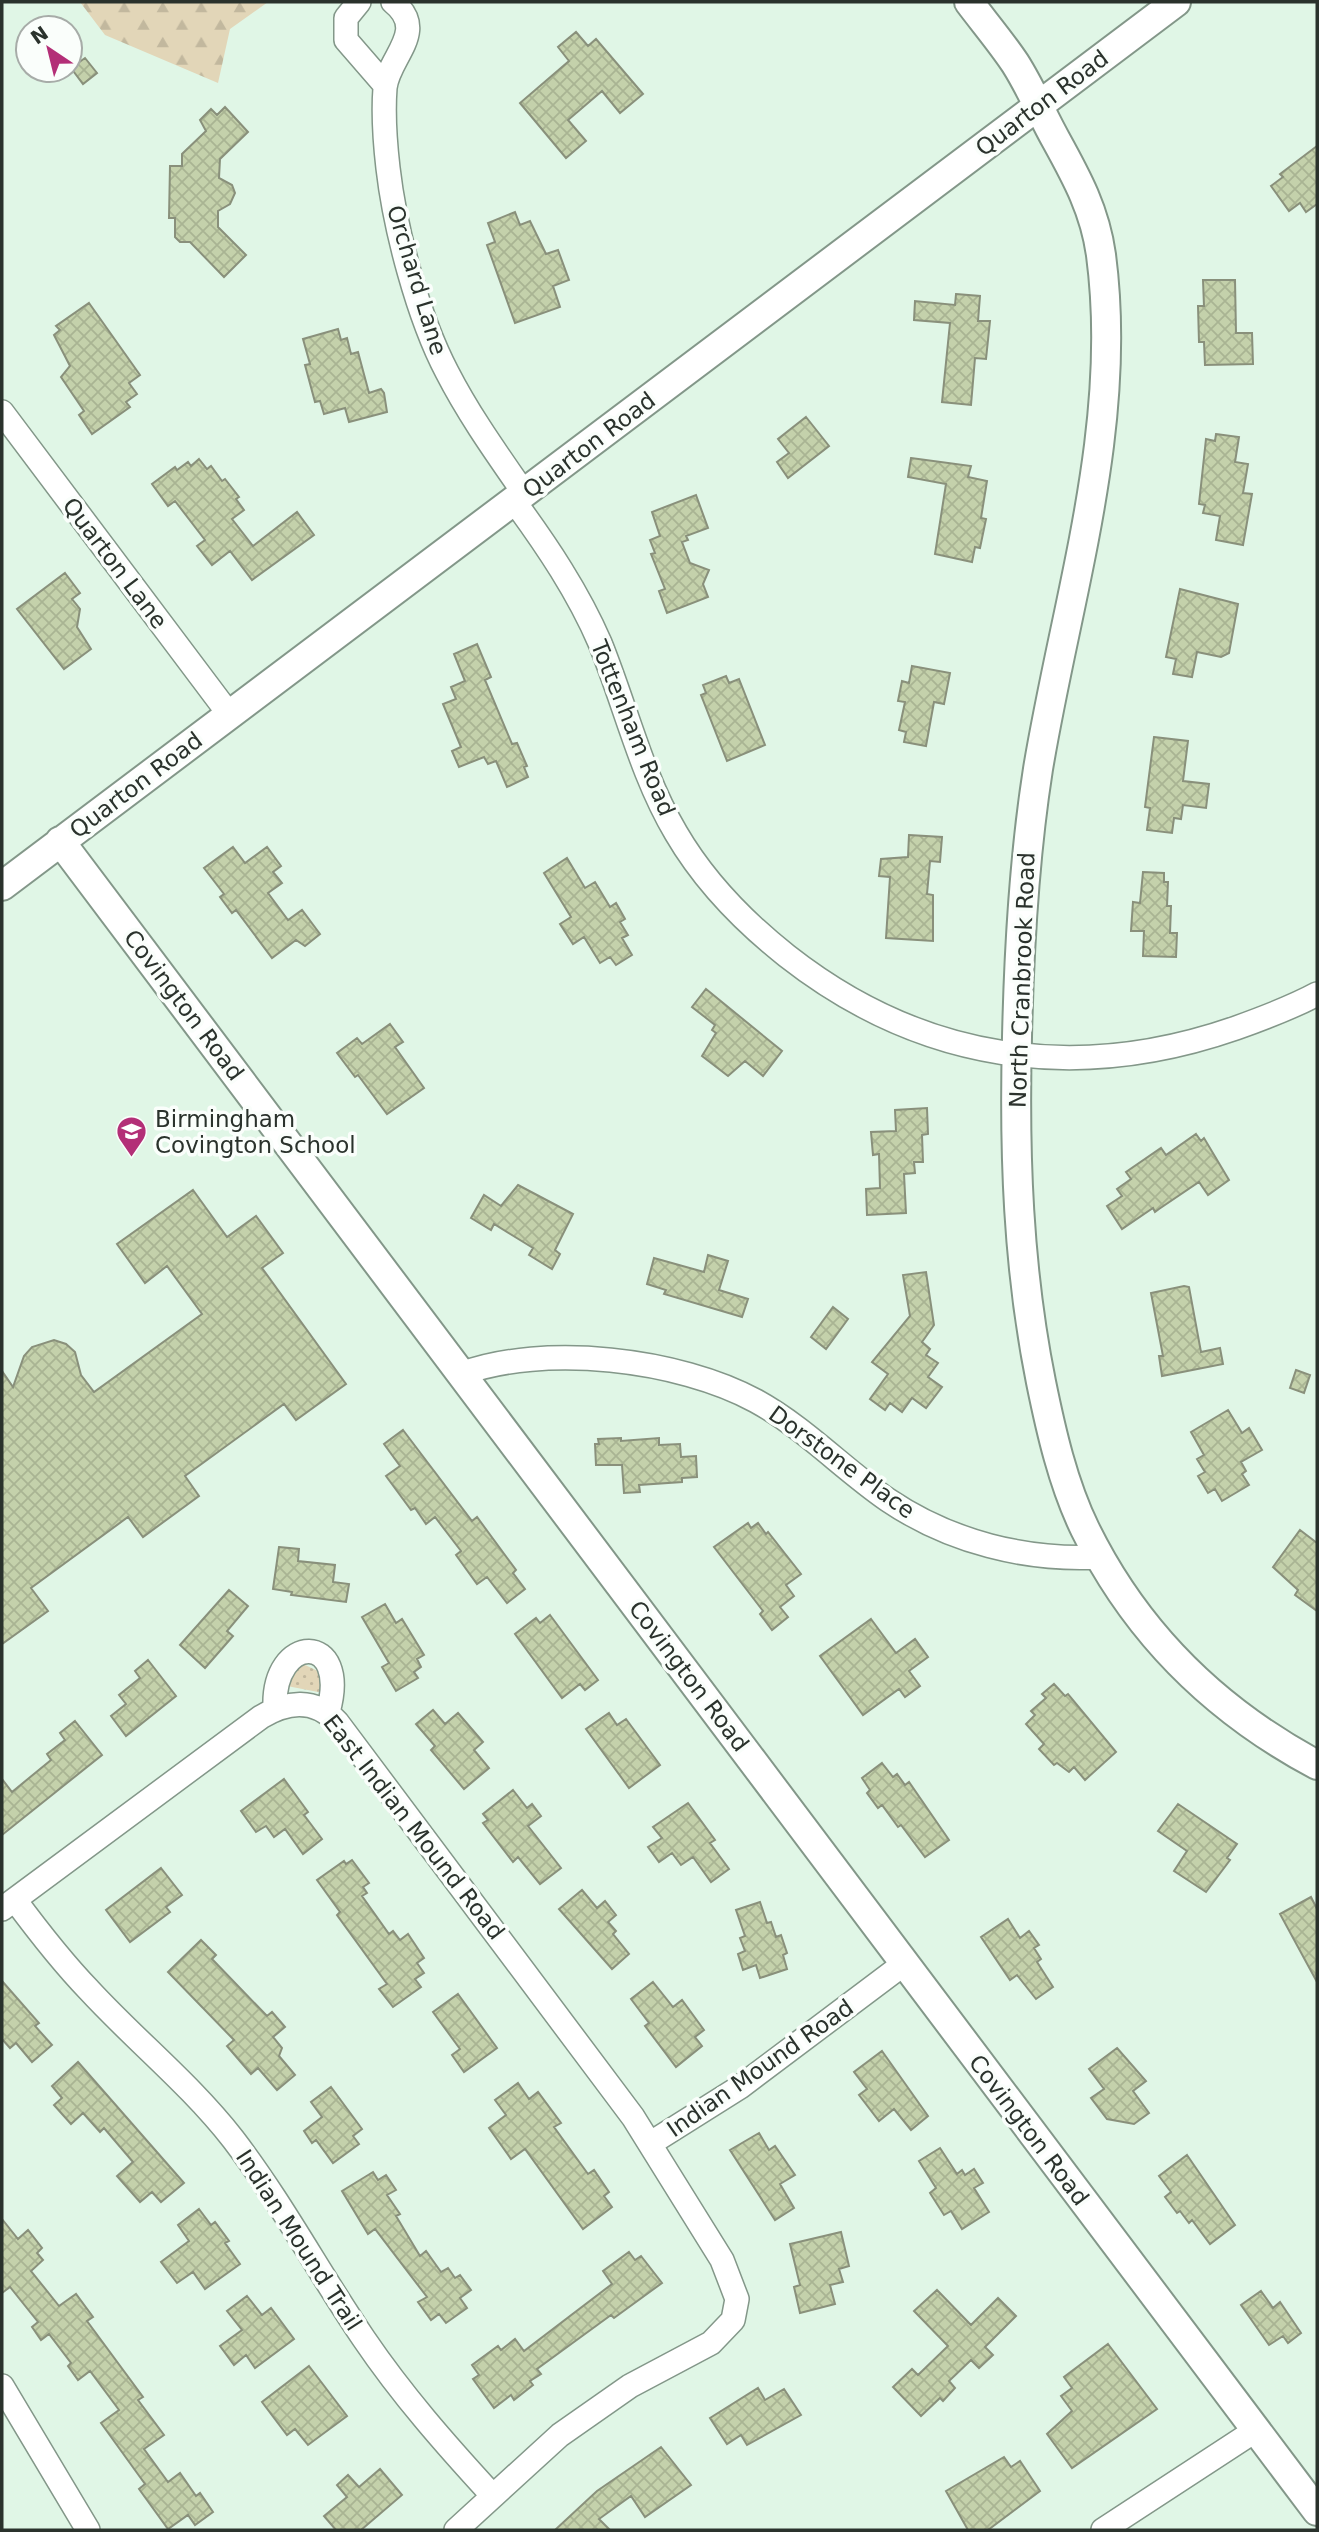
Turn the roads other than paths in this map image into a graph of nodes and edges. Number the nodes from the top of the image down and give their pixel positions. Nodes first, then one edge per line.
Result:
1 (359, 2) edge
2 (393, 2) edge
3 (969, 2) edge
4 (1176, 2) edge
5 (385, 85) junction
6 (1039, 105) junction
7 (2, 412) edge
8 (519, 497) junction
9 (229, 714) junction
10 (60, 841) junction
11 (2, 886) edge
12 (1317, 994) edge
13 (1016, 1057) junction
14 (461, 1374) junction
15 (1100, 1557) junction
16 (275, 1708) junction
17 (328, 1712) junction
18 (1317, 1765) edge
19 (8, 1904) edge
20 (905, 1964) junction
21 (651, 2143) junction
22 (2, 2386) edge
23 (1256, 2430) junction
24 (492, 2495) junction
25 (1317, 2511) edge
26 (88, 2530) edge
27 (456, 2530) edge
28 (1103, 2530) edge

1 - 5 street
2 - 5 street, Orchard Lane
3 - 6 street, North Cranbrook Road
4 - 6 street, Quarton Road
5 - 8 street, Orchard Lane
6 - 8 street, Quarton Road
6 - 13 street, North Cranbrook Road
7 - 9 street, Quarton Lane
8 - 9 street, Quarton Road
8 - 13 street, Tottenham Road
9 - 10 street, Quarton Road
10 - 11 street, Quarton Road
10 - 14 street, Covington Road
12 - 13 street, Tottenham Road
13 - 15 street, North Cranbrook Road
14 - 15 street, Dorstone Place
14 - 20 street, Covington Road
15 - 18 street, North Cranbrook Road
16 - 17 street, East Indian Mound Road
16 - 17 street
16 - 19 street
17 - 21 street, East Indian Mound Road
19 - 24 street, Indian Mound Trail
20 - 21 street, Indian Mound Road
20 - 23 street, Covington Road
21 - 24 street, Indian Mound Road
22 - 26 street
23 - 25 street, Covington Road
23 - 28 street
24 - 27 street, Indian Mound Road

